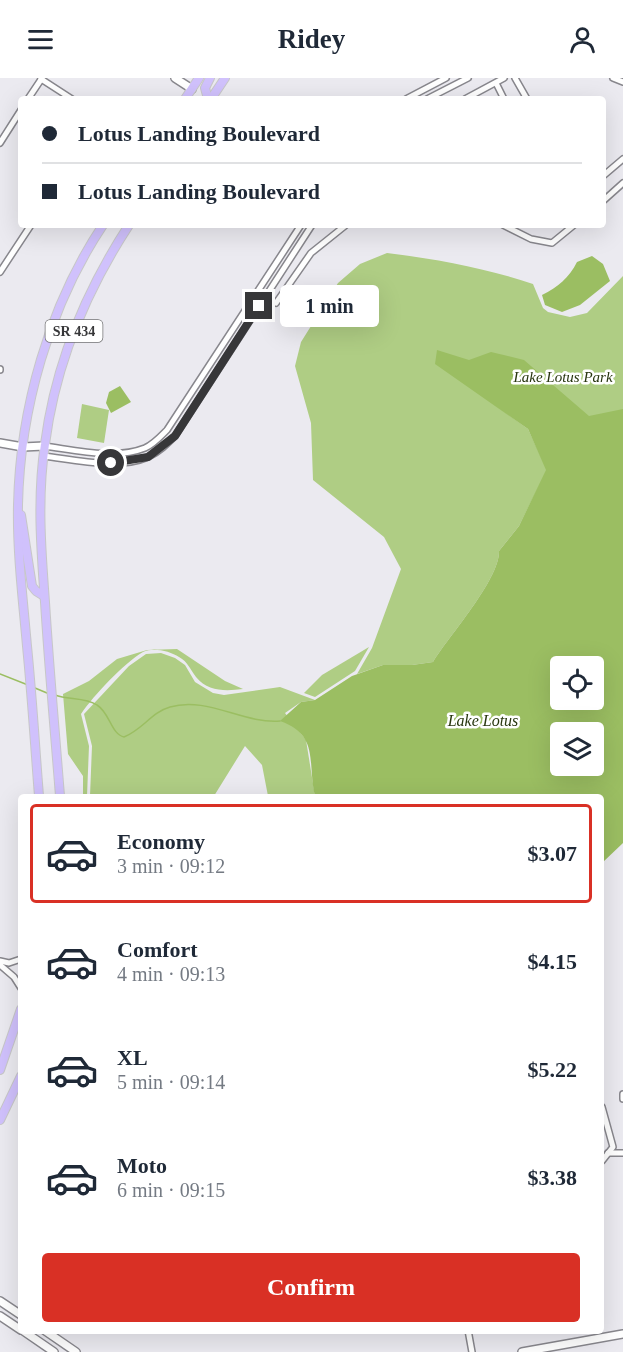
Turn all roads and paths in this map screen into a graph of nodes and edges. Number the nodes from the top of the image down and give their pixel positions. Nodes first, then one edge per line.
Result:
1 (176, 78) edge
2 (199, 78) edge
3 (210, 78) edge
4 (225, 78) edge
5 (446, 78) edge
6 (468, 78) edge
7 (504, 78) edge
8 (516, 78) edge
9 (613, 78) edge
10 (41, 79) edge
11 (496, 82) junction
12 (623, 82) edge
13 (192, 89) junction
14 (30, 96) edge
15 (67, 96) edge
16 (187, 96) edge
17 (194, 96) edge
18 (208, 96) edge
19 (211, 96) edge
20 (412, 96) edge
21 (433, 96) edge
22 (470, 96) edge
23 (503, 96) edge
24 (525, 96) edge
25 (18, 115) edge
26 (0, 142) edge
27 (623, 159) edge
28 (606, 173) edge
29 (623, 183) edge
30 (606, 198) edge
31 (29, 228) edge
32 (101, 228) edge
33 (127, 228) edge
34 (299, 228) edge
35 (310, 228) edge
36 (342, 228) edge
37 (510, 228) edge
38 (568, 228) edge
39 (0, 272) edge
40 (276, 303) dead end
41 (0, 443) edge
42 (44, 446) junction
43 (23, 447) junction
44 (44, 456) junction
45 (18, 505) junction
46 (45, 596) junction
47 (39, 794) edge
48 (60, 794) edge
49 (18, 961) edge
50 (0, 963) edge
51 (18, 983) edge
52 (18, 1018) edge
53 (0, 1070) edge
54 (18, 1082) edge
55 (623, 1094) edge
56 (623, 1099) edge
57 (604, 1114) edge
58 (0, 1120) edge
59 (608, 1153) junction
60 (623, 1153) edge
61 (604, 1158) edge
62 (0, 1300) edge
63 (18, 1313) edge
64 (0, 1316) edge
65 (18, 1327) edge
66 (28, 1334) edge
67 (50, 1334) edge
68 (469, 1334) edge
69 (623, 1334) edge
70 (54, 1352) edge
71 (76, 1352) edge
72 (472, 1352) edge
73 (522, 1352) edge

1 - 13 main road
2 - 13 main road
3 - 18 main road
4 - 19 main road
5 - 20 street
6 - 21 street
7 - 11 street
8 - 24 street
9 - 12 street
10 - 14 street
10 - 15 street
11 - 22 street
11 - 23 street
13 - 16 main road
13 - 17 main road
25 - 26 street
27 - 28 street
29 - 30 street
31 - 39 street
32 - 43 main road, SR 434
33 - 42 main road, SR 434
34 - 42 street
35 - 44 street
36 - 40 street
37 - 38 street
41 - 43 main road
42 - 43 main road
42 - 44 main road, SR 434
43 - 44 main road
43 - 45 main road, SR 434
44 - 46 main road, SR 434
45 - 46 main road
45 - 47 main road, SR 434
46 - 48 main road, SR 434
49 - 50 street
50 - 51 street
52 - 53 main road
54 - 58 main road
55 - 56 street
57 - 59 street
59 - 60 street
59 - 61 street
62 - 63 main road
64 - 65 main road
66 - 70 main road
67 - 71 main road
68 - 72 street
69 - 73 main road

